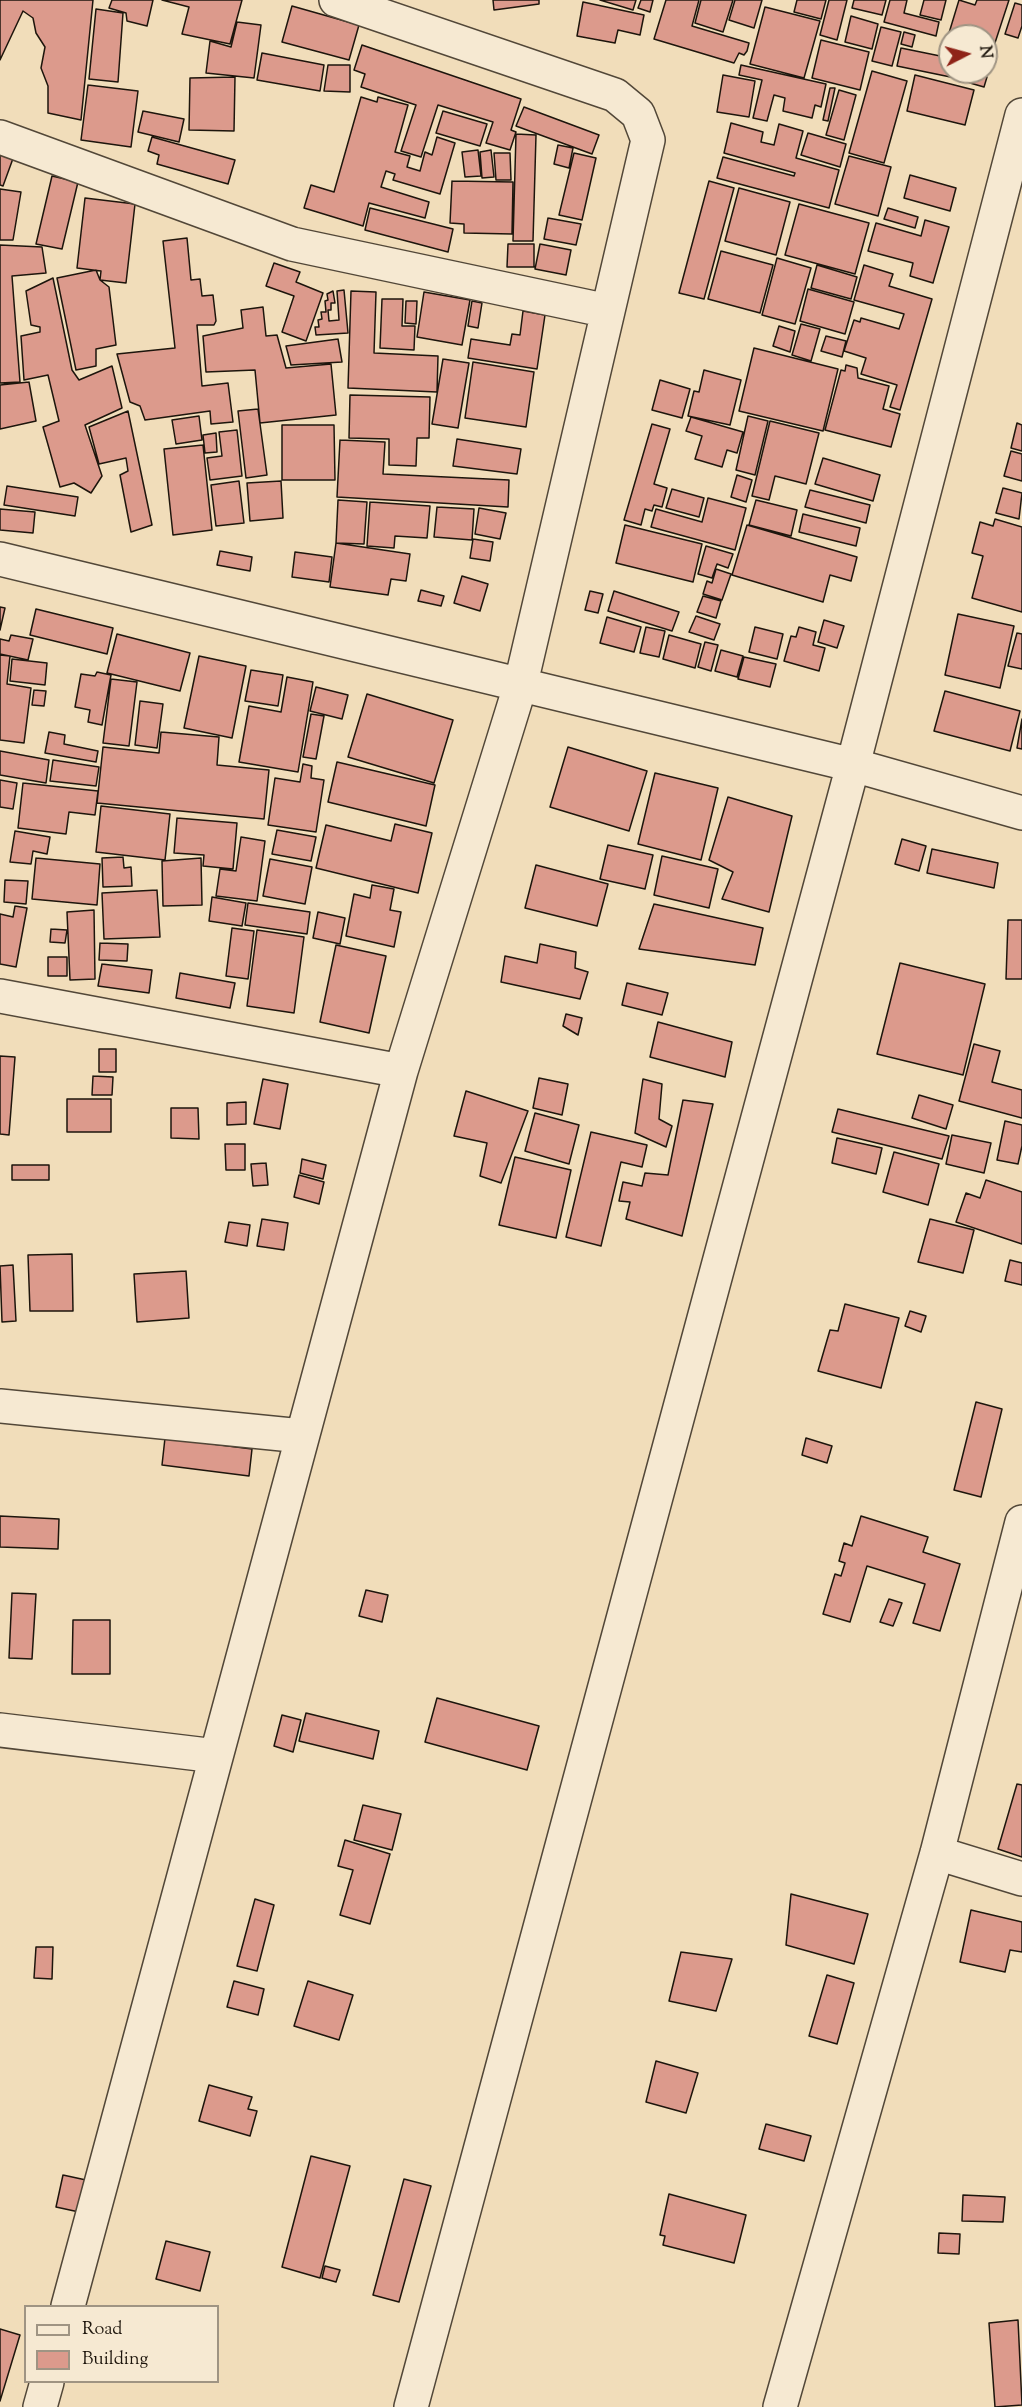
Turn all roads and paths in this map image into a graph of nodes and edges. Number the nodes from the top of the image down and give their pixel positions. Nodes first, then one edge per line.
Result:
1 (336, 0) edge
2 (1022, 115) edge
3 (0, 137) edge
4 (608, 311) junction
5 (0, 559) edge
6 (521, 683) junction
7 (853, 765) junction
8 (1022, 813) edge
9 (0, 996) edge
10 (401, 1071) junction
11 (0, 1406) edge
12 (302, 1436) junction
13 (1022, 1522) edge
14 (0, 1730) edge
15 (216, 1756) junction
16 (937, 1853) junction
17 (1022, 1878) edge
18 (69, 2305) edge
19 (47, 2383) edge
20 (40, 2407) edge
21 (411, 2407) edge
22 (780, 2407) edge

1 - 4 street
2 - 7 street
3 - 4 street
4 - 6 street
5 - 6 street
6 - 7 street
6 - 10 street
7 - 8 street
7 - 21 street
9 - 10 street
10 - 12 street
11 - 12 street
12 - 15 street
13 - 16 street
14 - 15 street
15 - 18 street
16 - 17 street
16 - 22 street
19 - 20 street

